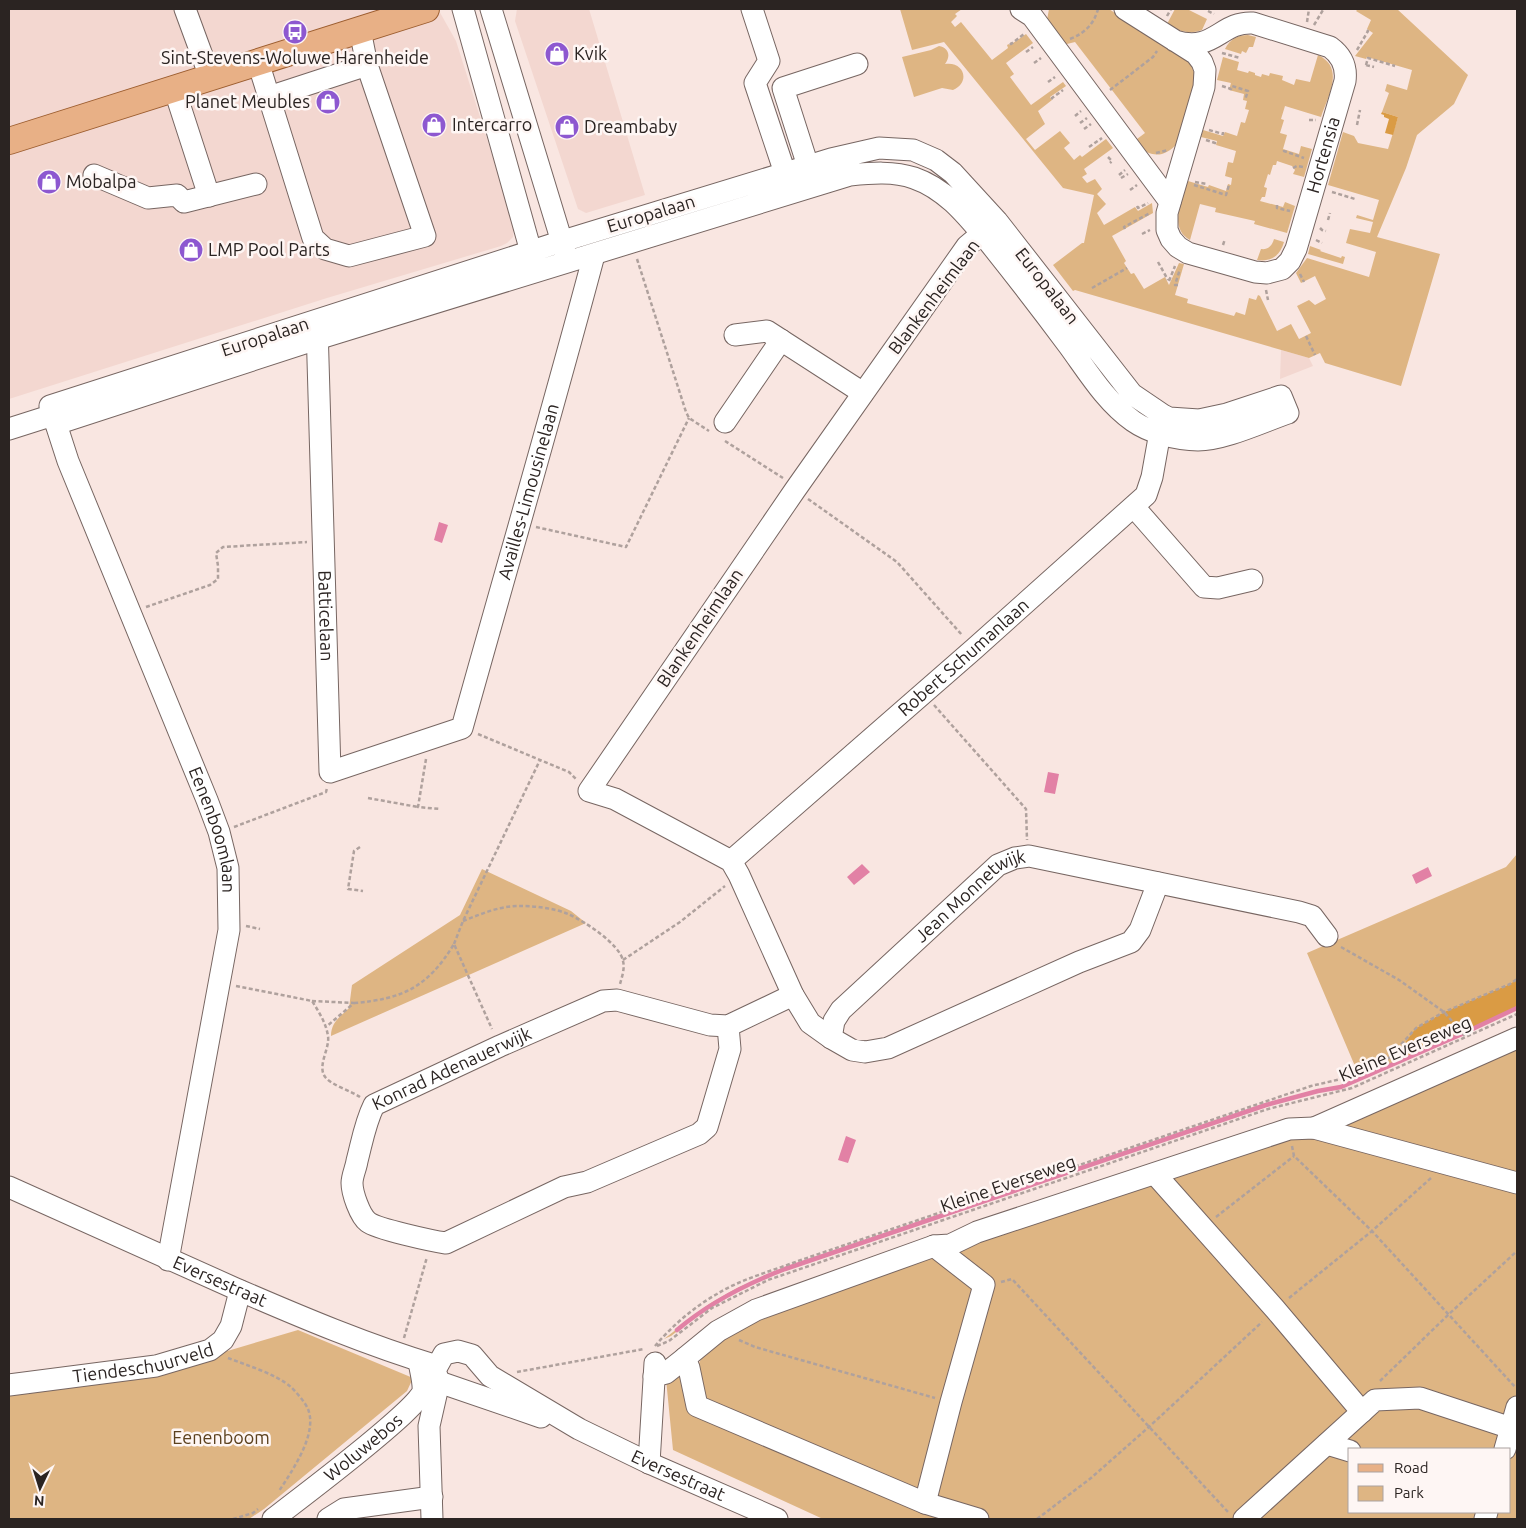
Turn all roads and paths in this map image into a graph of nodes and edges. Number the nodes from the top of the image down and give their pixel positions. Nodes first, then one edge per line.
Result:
1 (185, 9) edge
2 (426, 9) edge
3 (463, 9) edge
4 (491, 9) edge
5 (752, 9) edge
6 (1098, 9) edge
7 (1125, 9) edge
8 (1309, 9) edge
9 (1323, 10) edge
10 (1208, 11) dead end
11 (1214, 14) dead end
12 (1030, 16) edge
13 (1307, 16) dead end
14 (360, 30) junction
15 (1310, 30) dead end
16 (1366, 30) dead end
17 (1064, 41) dead end
18 (1010, 43) dead end
19 (1168, 43) junction
20 (1356, 52) dead end
21 (1240, 58) dead end
22 (1220, 61) dead end
23 (258, 62) junction
24 (857, 64) dead end
25 (367, 65) junction
26 (1366, 65) dead end
27 (1395, 66) dead end
28 (210, 77) junction
29 (1069, 86) dead end
30 (1222, 86) dead end
31 (174, 88) junction
32 (269, 97) junction
33 (1053, 99) dead end
34 (1245, 100) dead end
35 (1095, 101) junction
36 (1360, 110) dead end
37 (1357, 125) dead end
38 (1208, 130) dead end
39 (1223, 132) dead end
40 (1106, 135) dead end
41 (9, 141) edge
42 (1089, 147) dead end
43 (1171, 148) dead end
44 (1284, 150) dead end
45 (1152, 153) dead end
46 (1108, 157) dead end
47 (1309, 159) dead end
48 (1110, 163) dead end
49 (808, 166) junction
50 (784, 173) junction
51 (94, 175) dead end
52 (1193, 182) dead end
53 (1187, 183) dead end
54 (256, 184) dead end
55 (1207, 184) dead end
56 (1229, 185) dead end
57 (1331, 192) dead end
58 (209, 196) junction
59 (1355, 200) dead end
60 (1160, 204) junction
61 (1277, 205) dead end
62 (1137, 206) dead end
63 (1293, 212) dead end
64 (1330, 213) dead end
65 (1328, 220) dead end
66 (989, 227) junction
67 (1125, 229) dead end
68 (562, 241) junction
69 (632, 242) junction
70 (594, 255) junction
71 (1182, 261) dead end
72 (534, 262) junction
73 (569, 262) junction
74 (1158, 262) dead end
75 (1127, 268) dead end
76 (1169, 281) dead end
77 (1178, 285) dead end
78 (1092, 288) dead end
79 (317, 330) junction
80 (735, 335) dead end
81 (1306, 336) dead end
82 (781, 340) junction
83 (1315, 355) dead end
84 (863, 394) junction
85 (1285, 404) dead end
86 (689, 418) junction
87 (54, 419) junction
88 (1161, 424) junction
89 (9, 428) edge
90 (720, 432) junction
91 (796, 489) junction
92 (1134, 507) junction
93 (519, 524) junction
94 (323, 541) junction
95 (1252, 580) dead end
96 (130, 613) junction
97 (974, 649) junction
98 (924, 694) junction
99 (462, 728) junction
100 (426, 740) junction
101 (540, 760) junction
102 (330, 772) junction
103 (588, 791) junction
104 (368, 798) dead end
105 (418, 807) junction
106 (440, 809) dead end
107 (219, 832) junction
108 (360, 847) dead end
109 (1029, 856) junction
110 (735, 868) junction
111 (1158, 884) junction
112 (363, 891) dead end
113 (463, 921) junction
114 (1327, 936) joint
115 (454, 944) junction
116 (623, 960) junction
117 (1517, 979) edge
118 (220, 983) junction
119 (794, 995) junction
120 (617, 1000) junction
121 (312, 1001) junction
122 (354, 1003) junction
123 (1444, 1012) junction
124 (1517, 1014) edge
125 (728, 1026) junction
126 (326, 1027) junction
127 (1466, 1037) junction
128 (831, 1038) junction
129 (1517, 1038) edge
130 (500, 1046) junction
131 (374, 1105) junction
132 (1314, 1128) junction
133 (1288, 1129) junction
134 (1294, 1156) junction
135 (1447, 1163) junction
136 (1155, 1174) junction
137 (1517, 1184) edge
138 (9, 1187) edge
139 (1203, 1228) junction
140 (1372, 1231) junction
141 (432, 1241) junction
142 (934, 1246) junction
143 (1517, 1251) edge
144 (168, 1260) junction
145 (984, 1285) junction
146 (240, 1291) junction
147 (1275, 1310) junction
148 (1448, 1315) junction
149 (718, 1331) junction
150 (210, 1350) junction
151 (652, 1358) junction
152 (685, 1358) junction
153 (424, 1366) junction
154 (510, 1372) dead end
155 (9, 1385) edge
156 (1517, 1390) edge
157 (951, 1402) junction
158 (1368, 1406) junction
159 (1517, 1407) edge
160 (1150, 1426) junction
161 (580, 1429) junction
162 (1514, 1429) edge
163 (1326, 1444) junction
164 (1505, 1448) edge
165 (1348, 1450) edge
166 (649, 1463) junction
167 (277, 1494) dead end
168 (432, 1498) junction
169 (925, 1503) junction
170 (267, 1513) edge
171 (1236, 1516) edge
172 (233, 1519) edge
173 (328, 1519) edge
174 (432, 1519) edge
175 (777, 1519) edge
176 (978, 1519) edge
177 (1037, 1519) edge

1 - 28 street
2 - 14 main road
3 - 72 street
4 - 68 street
5 - 50 street
6 - 17 path
7 - 19 street, Hortensia
8 - 13 path
9 - 15 path
10 - 11 path
12 - 18 path
12 - 35 street
14 - 23 main road
14 - 25 street
16 - 20 path
19 - 35 path
19 - 60 street, Hortensia
19 - 60 street, Hortensia
21 - 22 path
23 - 28 main road
23 - 32 street
24 - 49 street
25 - 32 street
25 - 32 street
26 - 27 path
28 - 31 main road
29 - 33 path
30 - 34 path
31 - 41 main road
31 - 58 street
35 - 60 street
36 - 37 path
38 - 39 path
40 - 42 path
43 - 45 path
44 - 47 path
46 - 48 path
49 - 50 street, Europalaan
49 - 66 street, Europalaan
50 - 68 street, Europalaan
51 - 58 street
52 - 55 path
53 - 56 path
54 - 58 street
57 - 59 path
60 - 62 path
60 - 67 path
61 - 63 path
64 - 65 path
66 - 69 street, Europalaan
66 - 84 street, Blankenheimlaan
66 - 88 street, Europalaan
68 - 72 street, Europalaan
68 - 73 street
69 - 70 street, Europalaan
69 - 86 path
70 - 73 street, Europalaan
70 - 93 street, Availles-Limousinelaan
71 - 77 path
72 - 73 street, Europalaan
72 - 79 street, Europalaan
74 - 76 path
75 - 78 path
79 - 87 street, Europalaan
79 - 94 street, Batticelaan
80 - 82 street
81 - 83 path
82 - 84 street
82 - 90 street
84 - 91 street, Blankenheimlaan
85 - 88 street, Europalaan
86 - 90 path
86 - 93 path
87 - 89 street, Europalaan
87 - 96 street, Eenenboomlaan
88 - 92 street, Robert Schumanlaan
90 - 91 path
91 - 97 path
91 - 103 street, Blankenheimlaan
92 - 95 street
92 - 97 street, Robert Schumanlaan
93 - 99 street, Availles-Limousinelaan
94 - 96 path
94 - 102 street, Batticelaan
96 - 107 street, Eenenboomlaan
97 - 98 street, Robert Schumanlaan
98 - 109 path
98 - 110 street, Robert Schumanlaan
99 - 100 street
99 - 101 path
100 - 102 street
100 - 105 path
101 - 103 path
101 - 113 path
102 - 107 path
103 - 110 street
104 - 105 path
105 - 106 path
107 - 118 street, Eenenboomlaan
108 - 112 path
109 - 111 street, Jean Monnetwijk
109 - 128 street, Jean Monnetwijk
110 - 116 path
110 - 119 street
111 - 114 street, Jean Monnetwijk
111 - 128 street
113 - 115 path
113 - 116 path
114 - 123 path
115 - 122 path
115 - 130 path
116 - 120 path
117 - 123 path
118 - 121 path
118 - 144 street, Eenenboomlaan
119 - 125 street
119 - 128 street
120 - 125 street, Konrad Adenauerwijk
120 - 130 street, Konrad Adenauerwijk
121 - 122 path
121 - 126 path
122 - 126 path
123 - 127 path
123 - 151 path
124 - 127 path, Kleine Everseweg
125 - 141 street, Konrad Adenauerwijk
126 - 131 path
127 - 151 path, Kleine Everseweg
129 - 132 street
130 - 131 street, Konrad Adenauerwijk
131 - 141 street, Konrad Adenauerwijk
132 - 133 street
132 - 135 street
133 - 134 path
133 - 136 street
134 - 139 path
134 - 140 path
135 - 137 street
135 - 140 path
136 - 139 street
136 - 142 street
138 - 144 street, Eversestraat
139 - 147 street
140 - 147 path
140 - 148 path
141 - 153 path
142 - 145 street
142 - 149 street
143 - 148 path
144 - 146 street, Eversestraat
145 - 157 street
145 - 160 path
146 - 150 street, Tiendeschuurveld
146 - 153 street, Eversestraat
147 - 158 street
147 - 160 path
148 - 156 path
148 - 158 path
149 - 152 street
149 - 157 path
150 - 155 street, Tiendeschuurveld
150 - 167 path
151 - 152 street
151 - 154 path, Kleine Everseweg
151 - 166 street
152 - 169 street
153 - 161 street, Eversestraat
153 - 161 street, Eversestraat
153 - 168 street
153 - 170 street, Woluwebos
157 - 169 street
158 - 162 street
158 - 163 street
159 - 162 street
160 - 171 path
160 - 177 path
161 - 166 street, Eversestraat
162 - 164 street
163 - 165 street
163 - 171 street
166 - 175 street, Eversestraat
168 - 173 street
168 - 174 street
169 - 176 street
170 - 172 path

